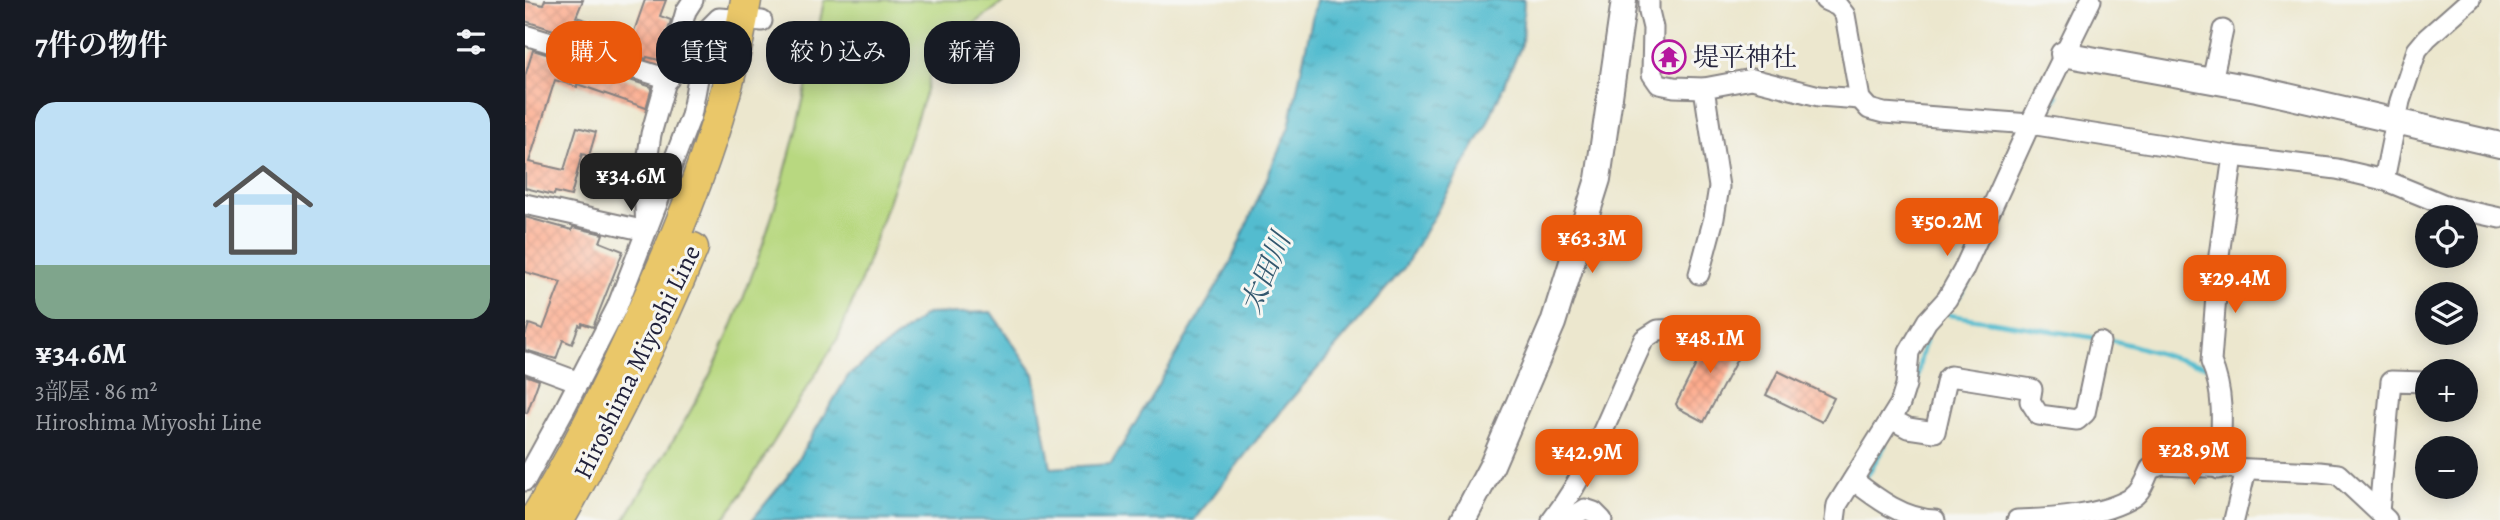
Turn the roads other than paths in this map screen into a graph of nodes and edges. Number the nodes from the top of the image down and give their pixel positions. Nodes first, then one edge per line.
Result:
1 (693, 0) edge
2 (1624, 0) edge
3 (2091, 0) edge
4 (2470, 0) edge
5 (1835, 2) edge
6 (1649, 6) edge
7 (755, 10) edge
8 (684, 21) edge
9 (2223, 30) dead end
10 (1644, 34) dead end
11 (525, 35) edge
12 (2063, 54) junction
13 (656, 75) edge
14 (2212, 81) junction
15 (667, 84) edge
16 (1704, 88) junction
17 (1860, 99) junction
18 (2396, 122) junction
19 (2030, 124) junction
20 (2500, 145) edge
21 (2233, 156) junction
22 (2384, 180) junction
23 (525, 204) edge
24 (2500, 218) edge
25 (646, 231) junction
26 (1699, 274) dead end
27 (1692, 337) dead end
28 (2101, 342) dead end
29 (525, 362) edge
30 (579, 382) junction
31 (2415, 382) edge
32 (1891, 419) junction
33 (2219, 469) junction
34 (2246, 470) junction
35 (1853, 480) junction
36 (525, 481) edge
37 (1478, 493) junction
38 (2383, 516) edge
39 (534, 520) edge
40 (559, 520) edge
41 (1463, 520) edge
42 (1479, 520) edge
43 (1552, 520) edge
44 (1567, 520) edge
45 (1602, 520) edge
46 (1835, 520) edge
47 (1935, 520) edge
48 (2017, 520) edge
49 (2234, 520) edge

1 - 8 street
2 - 37 street
3 - 12 street
4 - 18 street
5 - 17 street
6 - 10 street
6 - 16 street
7 - 25 street
7 - 39 main road, Hiroshima Miyoshi Line
7 - 40 main road, Hiroshima Miyoshi Line
9 - 14 street
11 - 13 street
12 - 14 street
12 - 19 street
14 - 18 street
15 - 25 street
16 - 17 street
16 - 26 street
17 - 19 street
18 - 20 street
18 - 22 street
19 - 21 street
19 - 32 street
21 - 22 street
21 - 33 street
22 - 24 street
23 - 25 street
25 - 30 street
27 - 43 street
28 - 32 street
29 - 30 street
30 - 36 street
31 - 38 street
32 - 35 street
33 - 34 street
33 - 48 street
34 - 38 street
34 - 49 street
35 - 46 street
35 - 47 street
37 - 41 street
37 - 42 street
44 - 45 street

